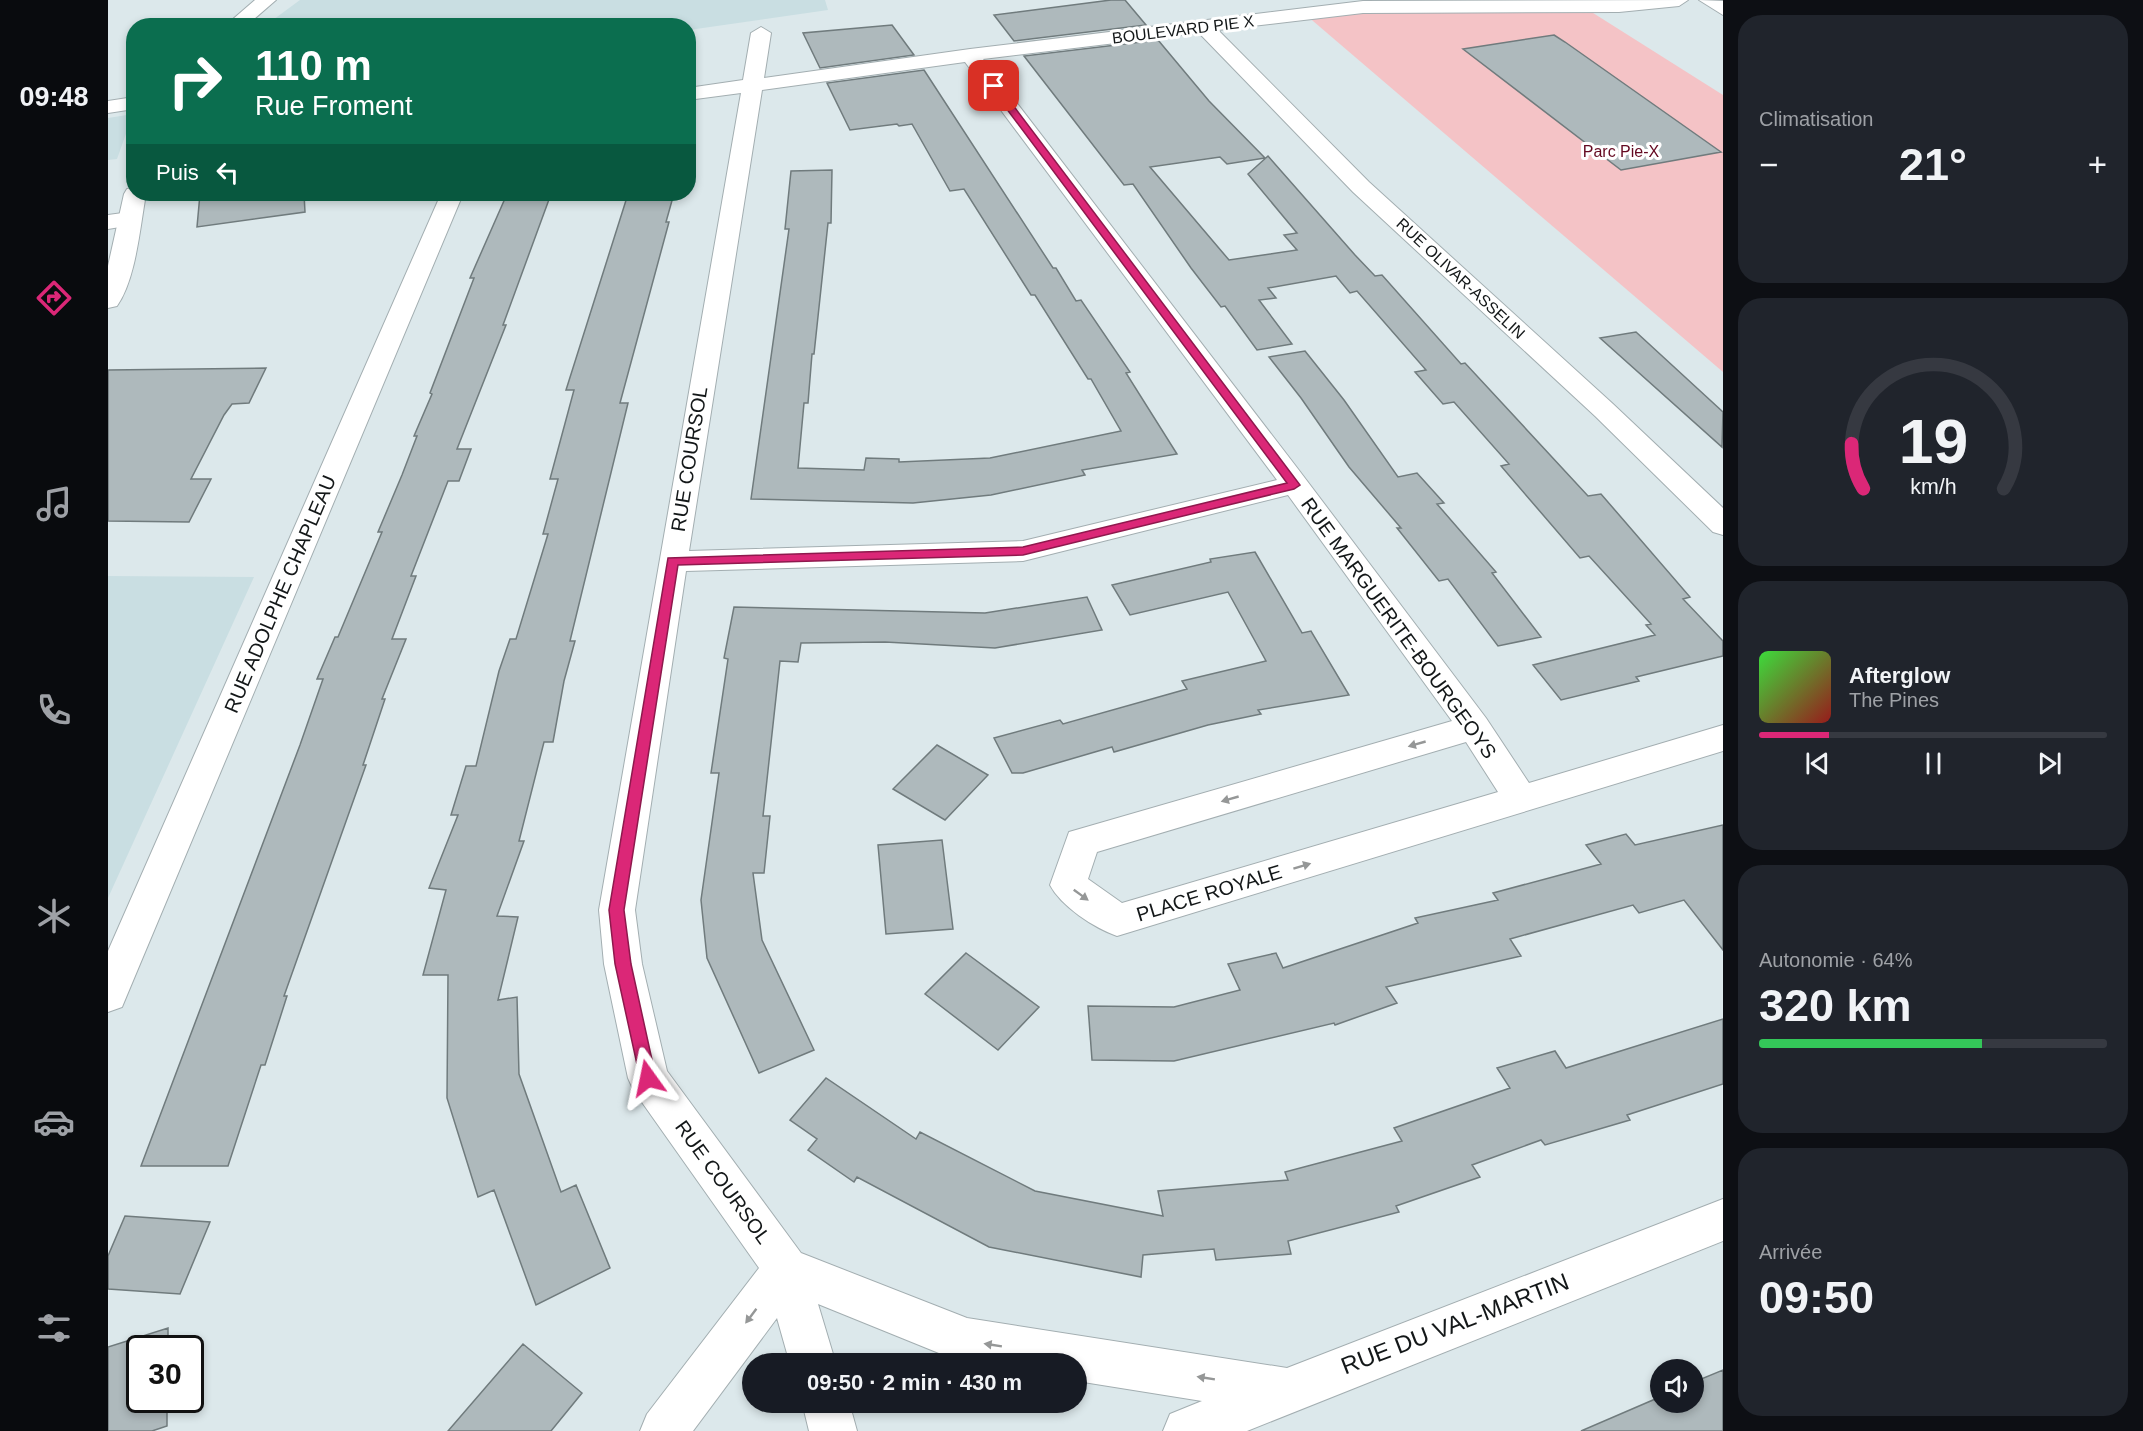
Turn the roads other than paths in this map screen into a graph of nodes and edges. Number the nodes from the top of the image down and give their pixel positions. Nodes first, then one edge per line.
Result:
1 (243, 0) edge
2 (267, 0) edge
3 (1679, 0) edge
4 (1708, 0) edge
5 (1723, 9) edge
6 (226, 18) edge
7 (244, 18) edge
8 (1203, 26) junction
9 (761, 33) dead end
10 (970, 55) junction
11 (750, 85) junction
12 (696, 93) edge
13 (126, 104) edge
14 (108, 107) edge
15 (131, 201) edge
16 (449, 201) edge
17 (119, 220) edge
18 (108, 301) edge
19 (1294, 485) junction
20 (1723, 525) edge
21 (673, 561) junction
22 (1474, 728) junction
23 (1723, 738) edge
24 (1522, 800) junction
25 (108, 994) edge
26 (1723, 1220) edge
27 (786, 1269) junction
28 (810, 1353) edge
29 (1285, 1391) junction
30 (828, 1413) edge
31 (664, 1431) edge
32 (833, 1431) edge
33 (1187, 1431) edge

1 - 6 street
2 - 7 street
3 - 8 street, BOULEVARD PIE X
4 - 5 street
8 - 10 street, BOULEVARD PIE X
8 - 20 street, RUE OLIVAR-ASSELIN
9 - 11 street, RUE COURSOL
10 - 11 street, BOULEVARD PIE X
10 - 19 street, RUE MARGUERITE-BOURGEOYS
11 - 12 street, BOULEVARD PIE X
11 - 21 street, RUE COURSOL
13 - 14 street
15 - 17 street
16 - 25 street, RUE ADOLPHE CHAPLEAU
17 - 18 street
19 - 21 street
19 - 22 street, RUE MARGUERITE-BOURGEOYS
21 - 27 street, RUE COURSOL
22 - 24 street, RUE MARGUERITE-BOURGEOYS
22 -> 24 street, PLACE ROYALE
23 - 24 street, PLACE ROYALE
26 - 29 street, RUE DU VAL-MARTIN
27 - 28 street, RUE COURSOL
29 -> 27 street
27 -> 31 street
29 - 33 street, RUE DU VAL-MARTIN
30 - 32 street

